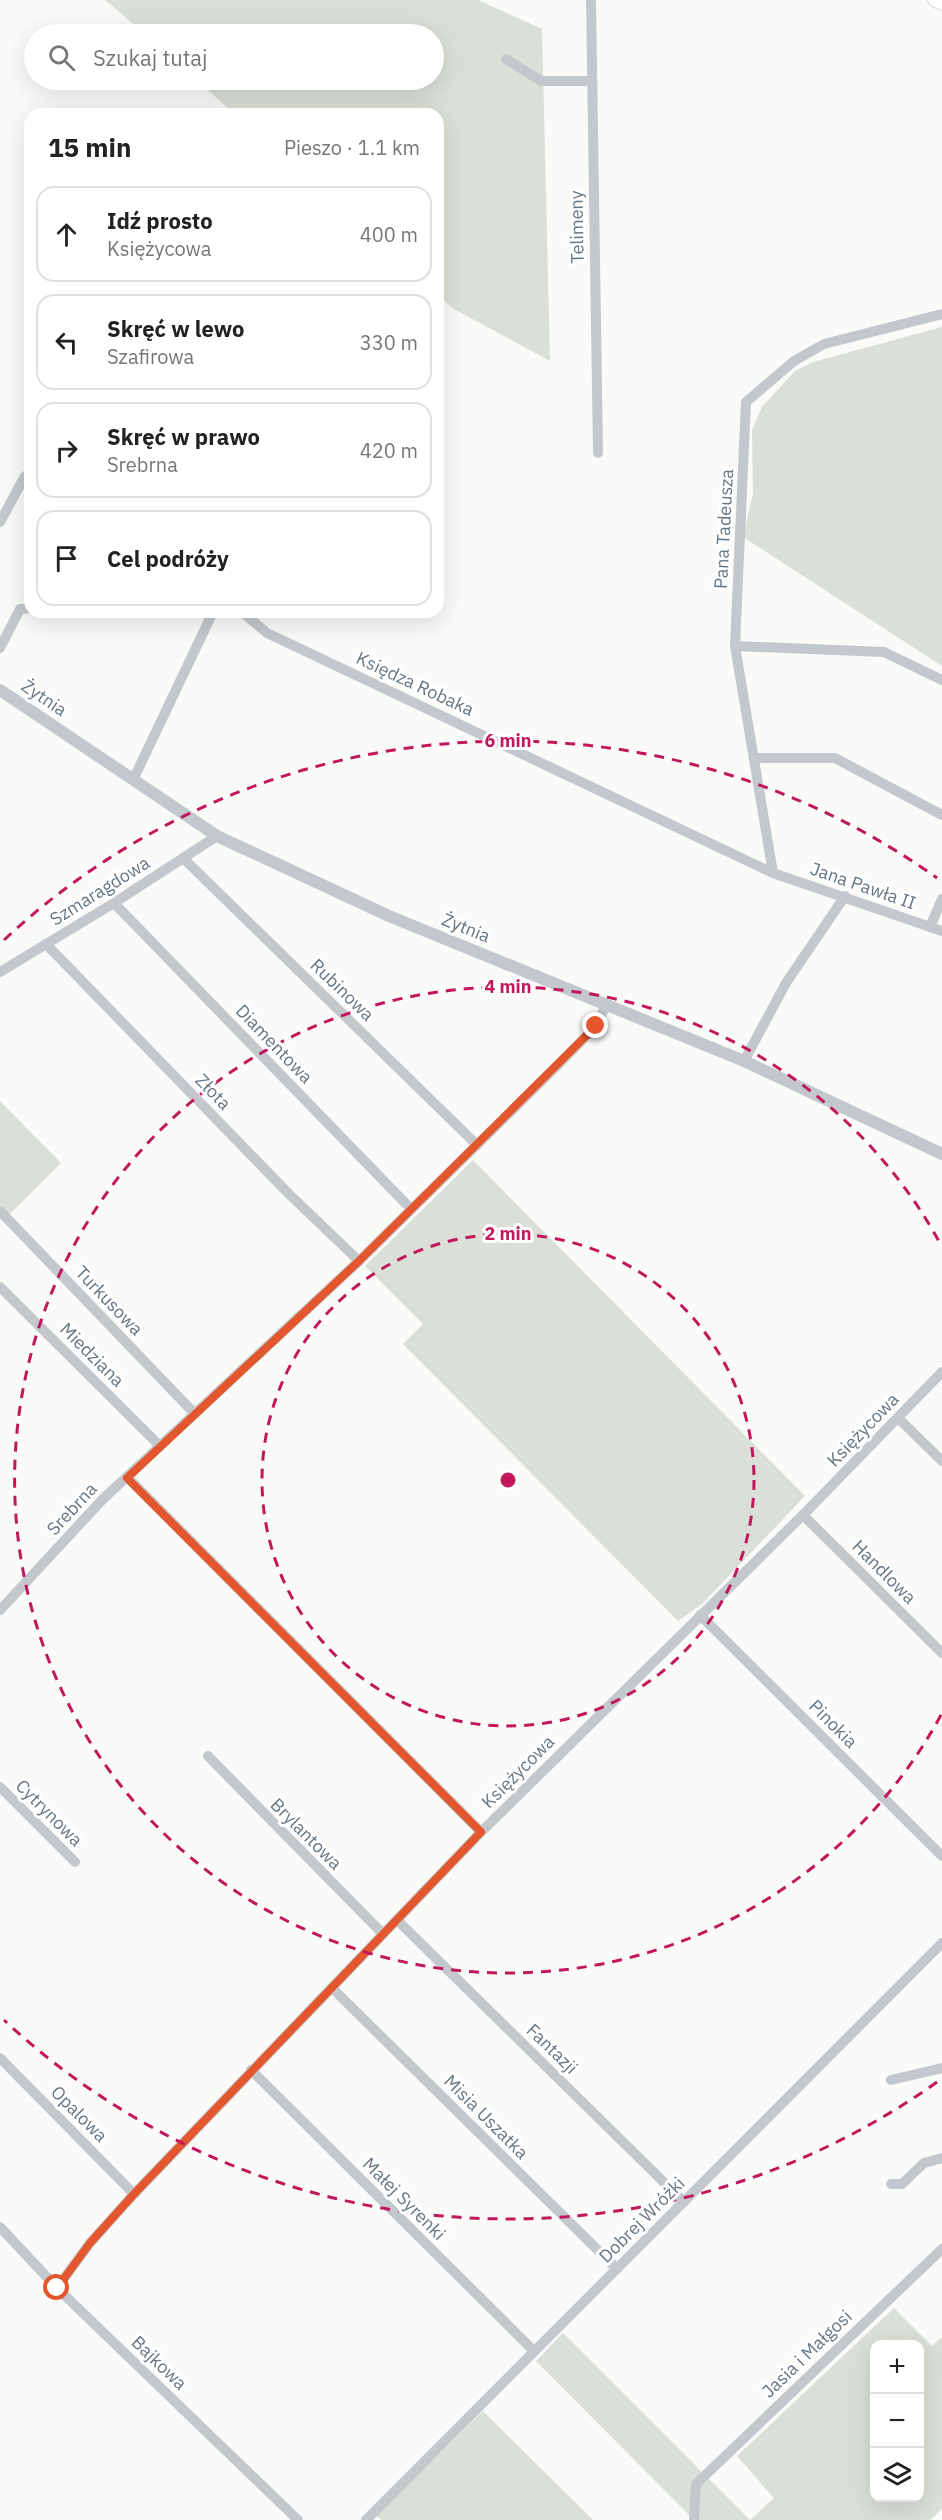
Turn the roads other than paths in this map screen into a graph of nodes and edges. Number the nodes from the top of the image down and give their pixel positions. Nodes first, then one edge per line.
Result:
1 (591, 0) edge
2 (935, 0) edge
3 (942, 3) edge
4 (506, 59) dead end
5 (591, 81) junction
6 (942, 314) edge
7 (598, 453) dead end
8 (24, 478) edge
9 (0, 522) edge
10 (24, 609) edge
11 (210, 618) edge
12 (249, 618) edge
13 (735, 646) junction
14 (0, 648) edge
15 (942, 680) edge
16 (0, 690) edge
17 (754, 758) junction
18 (133, 780) junction
19 (942, 815) edge
20 (217, 836) junction
21 (183, 858) junction
22 (773, 873) junction
23 (844, 896) junction
24 (942, 899) edge
25 (114, 903) junction
26 (930, 927) junction
27 (942, 932) edge
28 (46, 944) junction
29 (0, 972) edge
30 (606, 1005) junction
31 (744, 1061) junction
32 (477, 1145) junction
33 (942, 1154) edge
34 (411, 1209) junction
35 (0, 1211) edge
36 (359, 1261) junction
37 (0, 1287) edge
38 (942, 1372) edge
39 (195, 1414) junction
40 (898, 1418) junction
41 (160, 1446) junction
42 (942, 1461) edge
43 (127, 1478) junction
44 (802, 1515) junction
45 (0, 1610) edge
46 (700, 1615) junction
47 (942, 1653) edge
48 (208, 1756) dead end
49 (0, 1787) edge
50 (481, 1832) junction
51 (942, 1856) edge
52 (75, 1862) dead end
53 (397, 1920) junction
54 (383, 1934) junction
55 (942, 1943) edge
56 (333, 1989) junction
57 (0, 2058) edge
58 (942, 2068) edge
59 (251, 2070) junction
60 (891, 2080) dead end
61 (942, 2158) edge
62 (891, 2184) dead end
63 (134, 2194) junction
64 (684, 2202) junction
65 (0, 2227) edge
66 (942, 2248) edge
67 (617, 2269) junction
68 (57, 2288) junction
69 (534, 2351) junction
70 (298, 2520) edge
71 (366, 2520) edge
72 (694, 2520) edge

1 - 5 street, Telimeny
2 - 3 main road
4 - 5 street
5 - 7 street, Telimeny
6 - 13 street, Pana Tadeusza
8 - 9 street
10 - 14 street
11 - 18 street
12 - 22 street, Księdza Robaka
13 - 15 street
13 - 17 street, Pana Tadeusza
16 - 18 street, Żytnia
17 - 19 street
17 - 22 street, Pana Tadeusza
18 - 20 street, Żytnia
20 - 21 street, Szmaragdowa
20 - 30 street, Żytnia
21 - 25 street, Szmaragdowa
21 - 32 street, Rubinowa
22 - 23 street, Jana Pawła II
23 - 26 street, Jana Pawła II
23 - 31 street
24 - 26 street
25 - 28 street, Szmaragdowa
25 - 34 street, Diamentowa
26 - 27 street, Jana Pawła II
28 - 29 street, Szmaragdowa
28 - 36 street, Złota
30 - 31 street, Żytnia
30 - 32 street, Srebrna
31 - 33 street, Żytnia
32 - 34 street, Srebrna
34 - 36 street, Srebrna
35 - 39 street, Turkusowa
36 - 39 street, Srebrna
37 - 41 street, Miedziana
38 - 40 street, Księżycowa
39 - 41 street, Srebrna
40 - 42 street
40 - 44 street, Księżycowa
41 - 43 street, Srebrna
43 - 45 street, Srebrna
43 - 50 street
44 - 46 street, Księżycowa
44 - 47 street, Handlowa
46 - 50 street, Księżycowa
46 - 51 street, Pinokia
48 - 54 street, Brylantowa
49 - 52 street, Cytrynowa
50 - 53 street, Księżycowa
53 - 54 street, Księżycowa
53 - 64 street, Fantazji
54 - 56 street, Księżycowa
55 - 64 street, Dobrej Wróżki
56 - 59 street, Księżycowa
56 - 67 street, Misia Uszatka
57 - 63 street, Opalowa
58 - 60 street
59 - 63 street, Księżycowa
59 - 69 street, Małej Syrenki
61 - 62 street
63 - 68 street, Księżycowa
64 - 67 street, Dobrej Wróżki
65 - 68 street, Bajkowa
66 - 72 street, Jasia i Małgosi
67 - 69 street, Dobrej Wróżki
68 - 70 street, Bajkowa
69 - 71 street, Dobrej Wróżki

